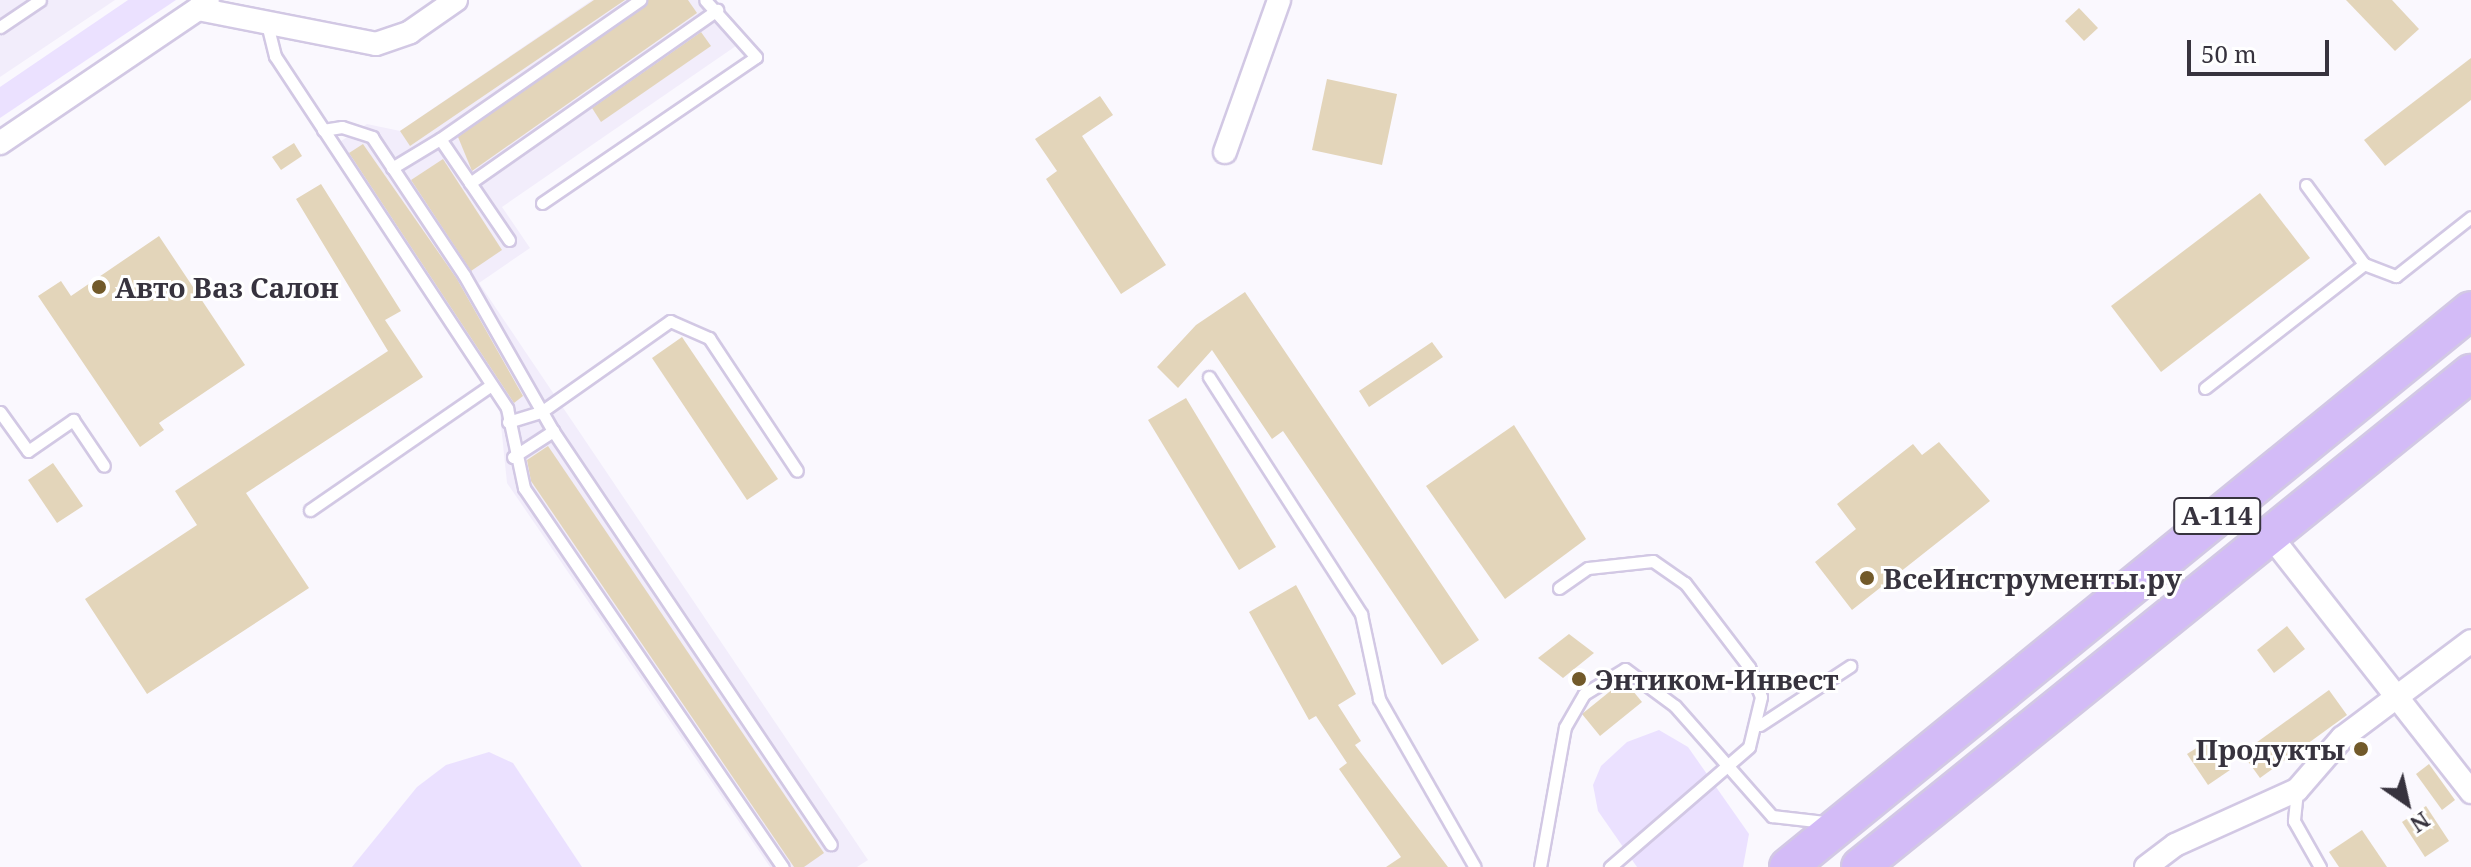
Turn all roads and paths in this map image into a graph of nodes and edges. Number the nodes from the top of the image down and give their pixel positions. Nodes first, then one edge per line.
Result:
1 (40, 0) edge
2 (456, 0) edge
3 (640, 0) edge
4 (705, 0) edge
5 (1279, 0) edge
6 (204, 4) edge
7 (717, 10) junction
8 (0, 27) edge
9 (268, 28) junction
10 (323, 130) junction
11 (440, 139) junction
12 (0, 143) edge
13 (1225, 152) dead end
14 (392, 168) junction
15 (470, 183) junction
16 (2306, 185) dead end
17 (542, 203) dead end
18 (2471, 217) edge
19 (509, 240) dead end
20 (2364, 264) junction
21 (2471, 310) edge
22 (2471, 373) edge
23 (1209, 377) dead end
24 (491, 385) junction
25 (2205, 388) dead end
26 (0, 412) edge
27 (541, 412) junction
28 (508, 422) junction
29 (553, 431) junction
30 (513, 457) junction
31 (104, 466) dead end
32 (797, 471) dead end
33 (310, 510) dead end
34 (2269, 534) junction
35 (1559, 588) dead end
36 (2471, 641) edge
37 (1850, 666) dead end
38 (2397, 696) junction
39 (1760, 725) junction
40 (1731, 767) junction
41 (2297, 790) junction
42 (2471, 792) edge
43 (1846, 819) junction
44 (831, 844) dead end
45 (783, 867) edge
46 (1475, 867) edge
47 (1540, 867) edge
48 (1610, 867) edge
49 (1788, 867) edge
50 (1860, 867) edge
51 (2146, 867) edge
52 (2320, 867) edge

1 - 8 lane
2 - 9 street
3 - 11 lane
4 - 7 lane
5 - 13 street
6 - 9 street
6 - 12 street
7 - 15 lane
7 - 17 lane
9 - 10 lane
10 - 14 lane
10 - 24 lane
11 - 14 lane
11 - 15 lane
14 - 27 lane
15 - 19 lane
16 - 20 lane
18 - 20 lane
20 - 25 lane
21 - 43 main road, А-114
22 - 34 main road, А-114
23 - 46 lane
24 - 28 lane
24 - 33 lane
26 - 31 lane
27 - 28 lane
27 - 29 lane
27 - 32 lane
28 - 30 lane
29 - 30 lane
29 - 44 lane
30 - 45 lane
34 - 38 street
34 - 50 main road, А-114
35 - 39 lane
36 - 38 street
37 - 39 lane
38 - 41 street
38 - 42 street
39 - 40 lane
40 - 43 lane
40 - 47 lane
40 - 48 lane
41 - 51 street
41 - 52 lane
43 - 49 main road, А-114

